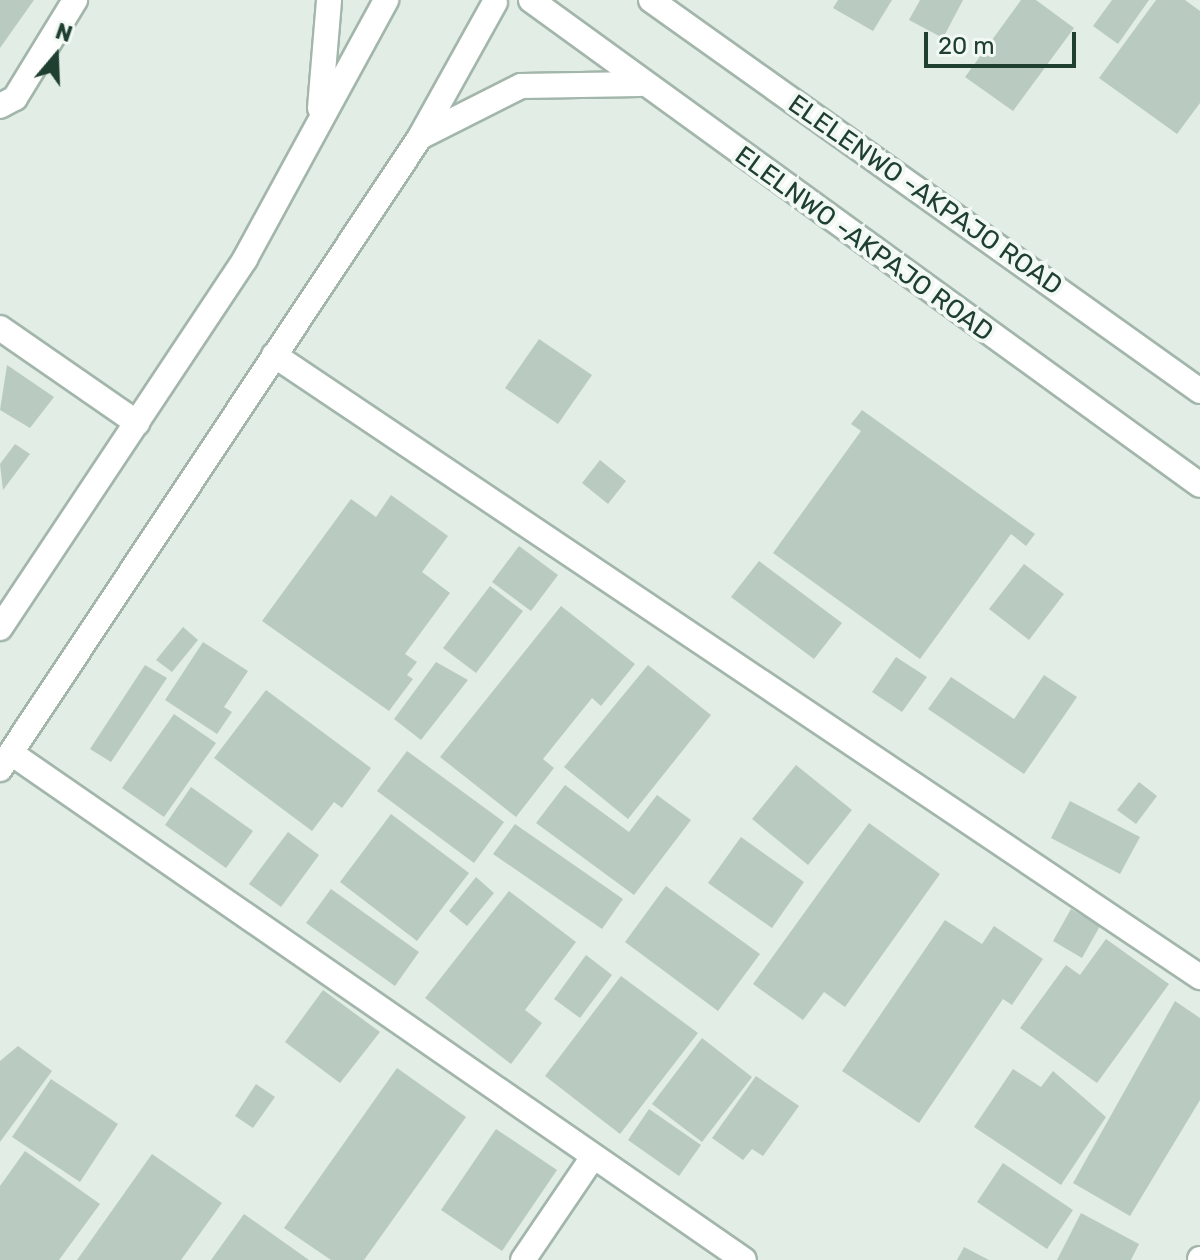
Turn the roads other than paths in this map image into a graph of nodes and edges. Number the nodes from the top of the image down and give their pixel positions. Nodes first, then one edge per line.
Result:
1 (75, 0) edge
2 (329, 0) edge
3 (386, 0) edge
4 (531, 0) edge
5 (651, 0) edge
6 (489, 1) edge
7 (640, 84) junction
8 (0, 106) edge
9 (318, 119) junction
10 (420, 137) junction
11 (0, 328) edge
12 (274, 355) junction
13 (1200, 391) edge
14 (137, 423) junction
15 (1200, 485) edge
16 (0, 628) edge
17 (5, 761) edge
18 (1200, 977) edge
19 (593, 1157) junction
20 (523, 1260) edge
21 (744, 1260) edge

1 - 8 main road
2 - 9 main road
3 - 9 main road
4 - 7 main road, ELELNWO -AKPAJO ROAD
5 - 13 main road, ELELENWO -AKPAJO ROAD
6 - 10 main road
7 - 10 main road
7 - 15 main road, ELELNWO -AKPAJO ROAD
9 - 14 main road
10 - 12 main road
11 - 14 main road
12 - 17 main road
12 - 18 main road
14 - 16 main road
17 - 19 main road
19 - 20 main road
19 - 21 main road

